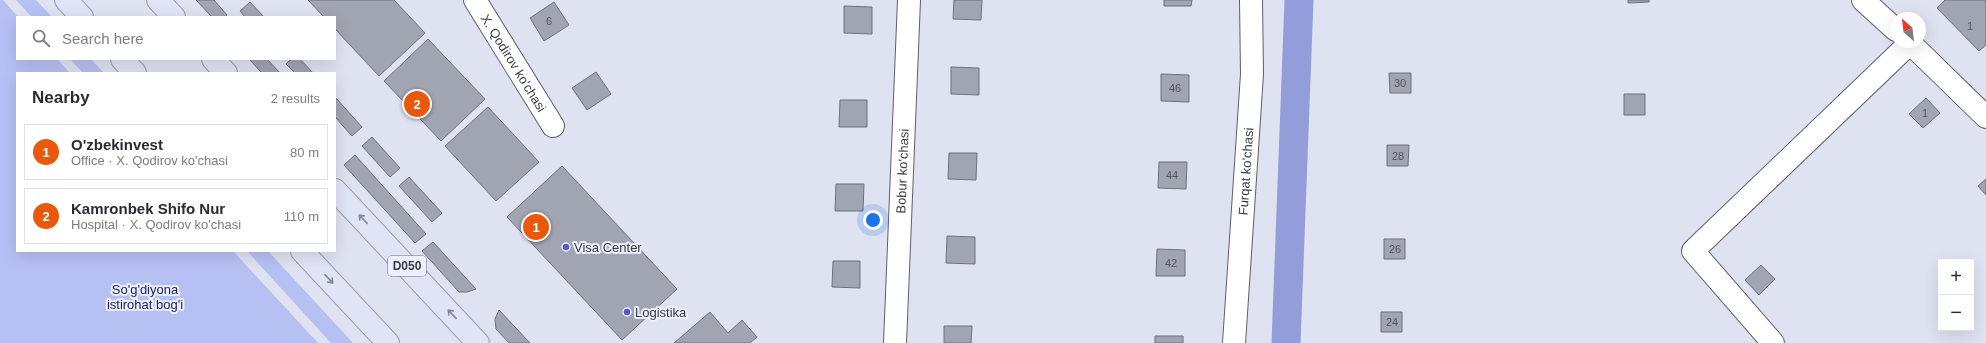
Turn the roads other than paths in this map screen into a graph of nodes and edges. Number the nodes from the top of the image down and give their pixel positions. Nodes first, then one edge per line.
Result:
1 (66, 0) edge
2 (158, 0) edge
3 (474, 0) edge
4 (909, 0) edge
5 (1251, 0) edge
6 (1863, 0) edge
7 (81, 16) edge
8 (173, 16) edge
9 (1890, 25) edge
10 (1896, 48) edge
11 (1914, 48) edge
12 (123, 60) edge
13 (214, 60) edge
14 (134, 72) edge
15 (225, 72) edge
16 (1986, 117) edge
17 (552, 126) dead end
18 (336, 191) edge
19 (303, 252) edge
20 (388, 343) edge
21 (478, 343) edge
22 (895, 343) edge
23 (1234, 343) edge
24 (1773, 343) edge

1 - 7 main road
2 - 8 main road
3 - 17 street, X. Qodirov ko'chasi
4 - 22 street, Bobur ko'chasi
5 - 23 street, Furqat ko'chasi
6 - 9 street
10 - 24 street
11 - 16 street
12 - 14 main road
13 - 15 main road
21 -> 18 main road, D050
19 -> 20 main road

